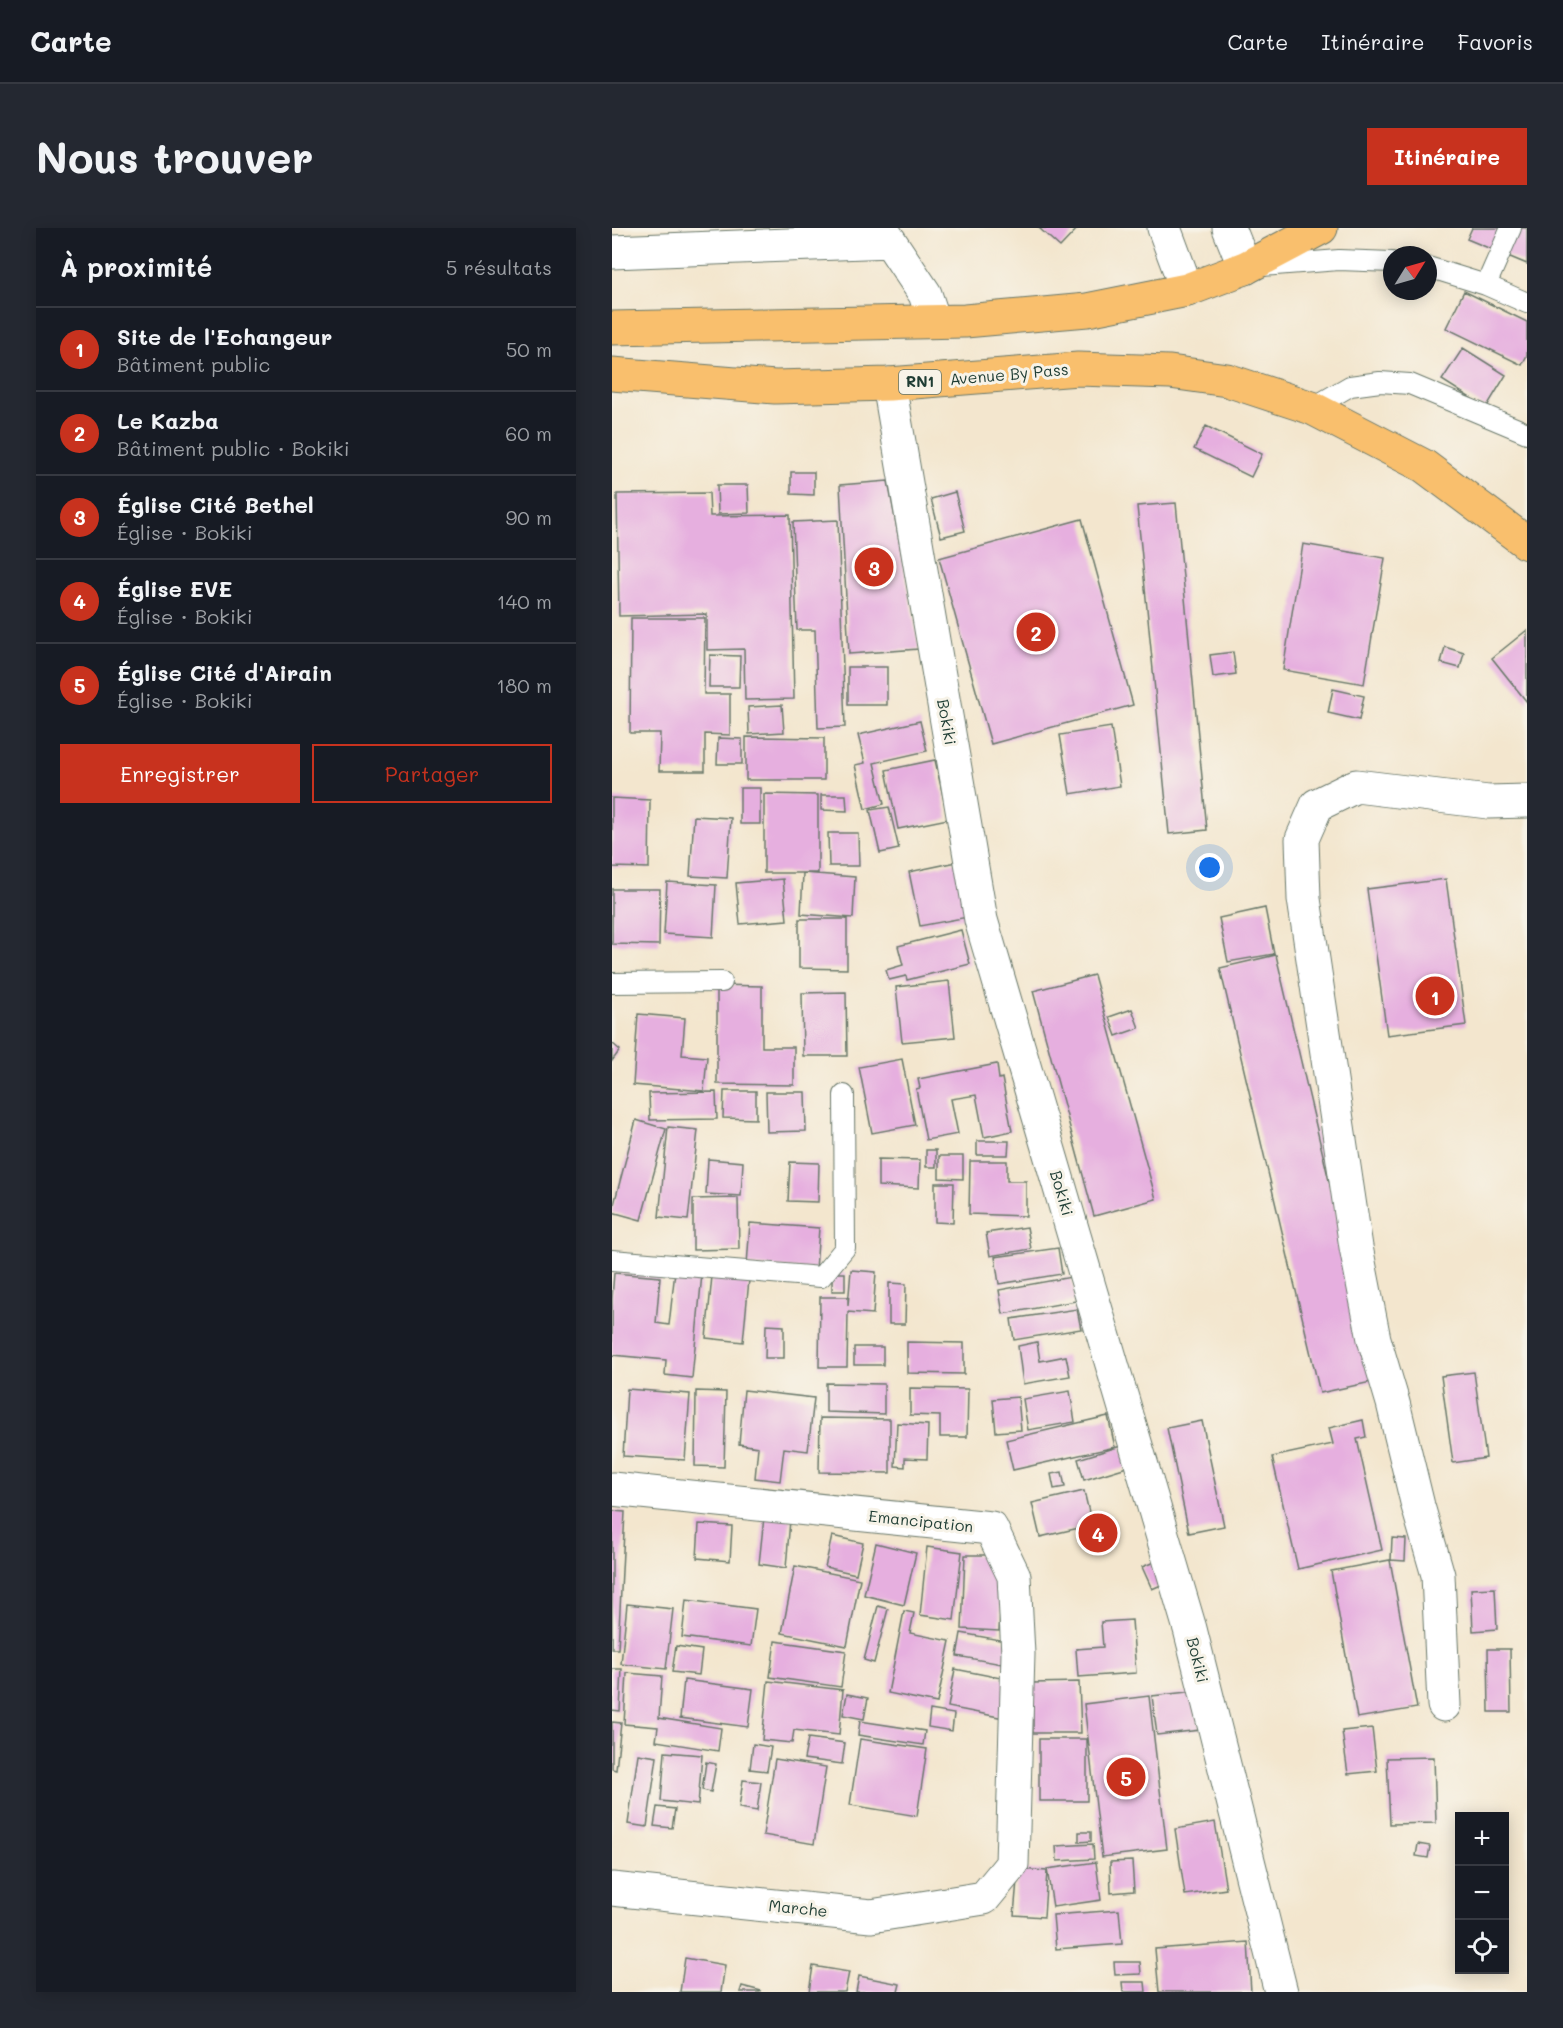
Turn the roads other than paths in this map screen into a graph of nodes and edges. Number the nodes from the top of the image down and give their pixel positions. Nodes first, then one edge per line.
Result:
1 (1164, 228) edge
2 (1228, 228) edge
3 (1321, 228) edge
4 (1511, 228) edge
5 (886, 234) edge
6 (614, 250) edge
7 (1383, 262) edge
8 (1245, 268) junction
9 (1437, 270) edge
10 (1486, 285) junction
11 (1187, 290) junction
12 (1527, 303) edge
13 (934, 321) junction
14 (612, 328) edge
15 (612, 374) edge
16 (889, 384) junction
17 (1312, 408) junction
18 (1527, 433) edge
19 (1527, 543) edge
20 (1527, 801) edge
21 (612, 982) edge
22 (722, 982) dead end
23 (844, 1095) dead end
24 (612, 1260) edge
25 (612, 1490) edge
26 (1444, 1705) dead end
27 (612, 1889) edge
28 (984, 1898) joint
29 (1281, 1992) edge

1 - 11 street
2 - 8 street
3 - 8 highway
4 - 10 lane
5 - 6 street
5 - 13 street
7 - 8 lane
8 - 11 highway
9 - 10 lane
10 - 12 lane
11 - 13 highway
13 - 14 highway
15 - 16 highway, Avenue By Pass / RN1
16 - 17 highway, Avenue By Pass / RN1
16 - 29 street, Bokiki
17 - 18 lane
17 - 19 highway, RN1
20 - 26 street
21 - 22 lane
23 - 24 lane
25 - 28 street, Emancipation
27 - 28 street, Marche

